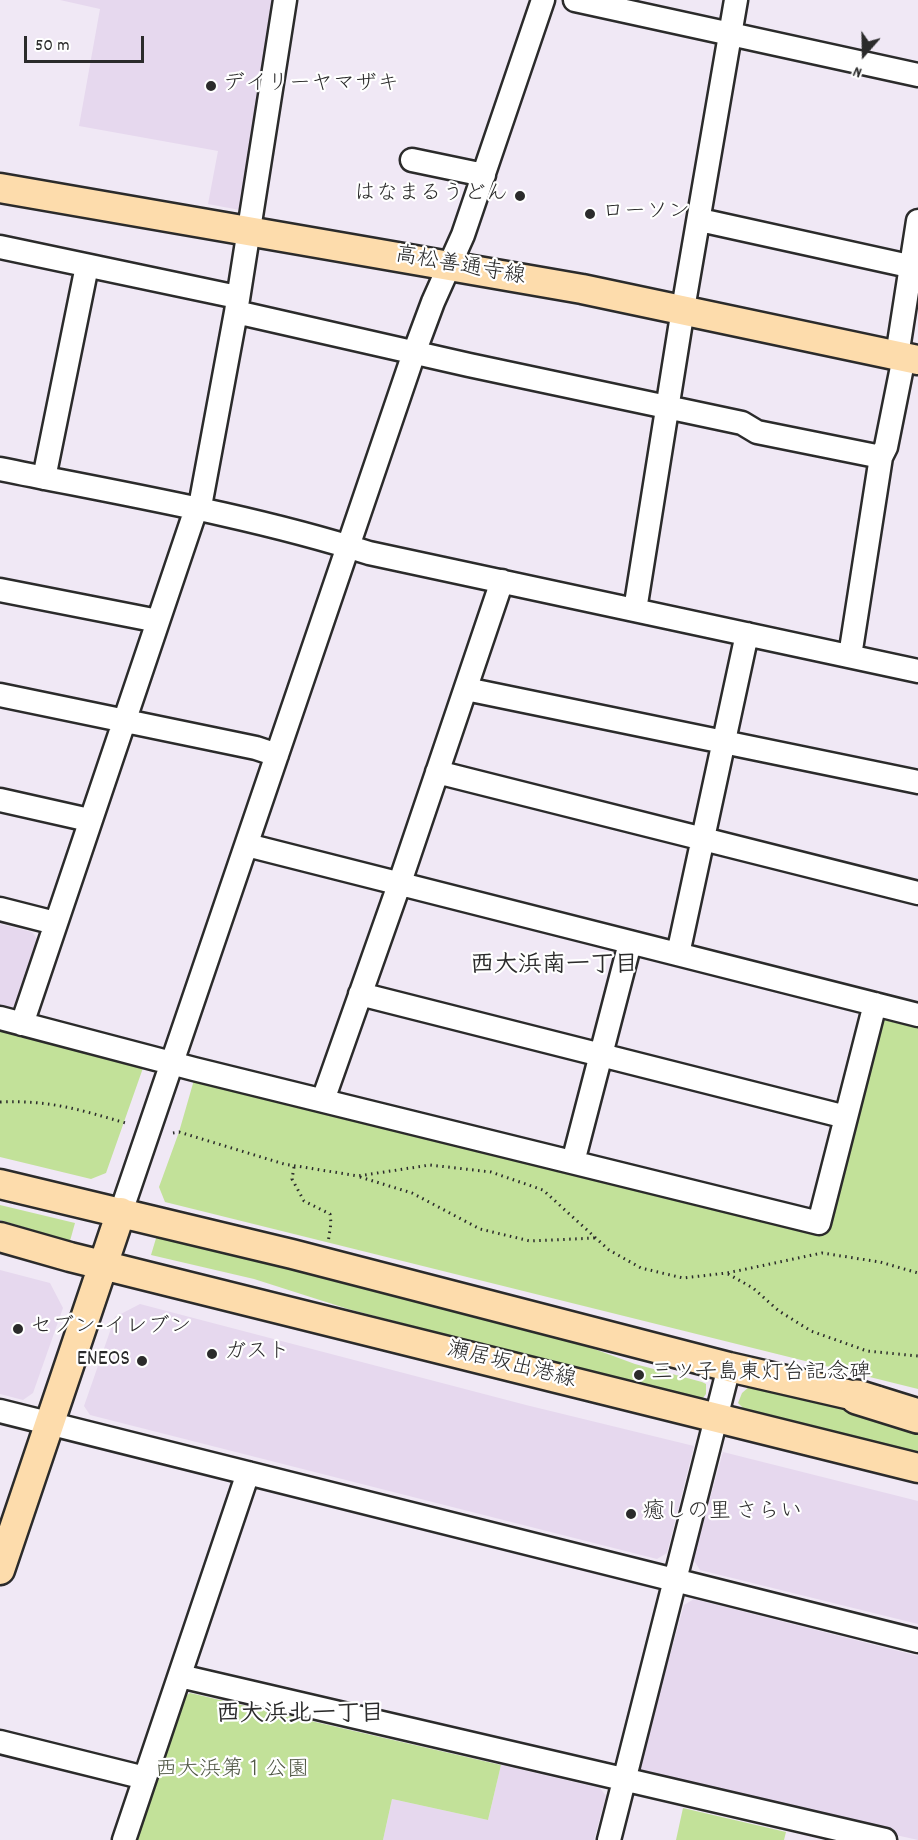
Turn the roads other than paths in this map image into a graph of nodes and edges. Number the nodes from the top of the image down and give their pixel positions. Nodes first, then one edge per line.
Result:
1 (285, 0) edge
2 (543, 0) edge
3 (575, 0) edge
4 (736, 0) edge
5 (730, 35) junction
6 (918, 75) edge
7 (412, 160) dead end
8 (484, 175) junction
9 (0, 188) edge
10 (700, 220) junction
11 (918, 220) edge
12 (250, 232) junction
13 (0, 247) edge
14 (87, 266) junction
15 (449, 267) junction
16 (914, 267) edge
17 (237, 305) junction
18 (683, 309) junction
19 (414, 353) junction
20 (906, 358) edge
21 (668, 408) junction
22 (881, 457) junction
23 (0, 469) edge
24 (44, 478) junction
25 (196, 509) junction
26 (348, 546) junction
27 (502, 581) junction
28 (0, 590) edge
29 (635, 610) junction
30 (158, 621) junction
31 (747, 634) junction
32 (850, 656) junction
33 (918, 671) edge
34 (466, 689) junction
35 (0, 695) edge
36 (124, 719) junction
37 (724, 742) junction
38 (277, 755) junction
39 (437, 772) junction
40 (918, 782) edge
41 (0, 800) edge
42 (89, 820) junction
43 (703, 839) junction
44 (247, 845) junction
45 (399, 885) junction
46 (918, 893) edge
47 (0, 909) edge
48 (55, 922) junction
49 (630, 942) junction
50 (678, 954) junction
51 (360, 994) junction
52 (875, 1004) junction
53 (918, 1015) edge
54 (0, 1018) edge
55 (22, 1024) junction
56 (601, 1055) junction
57 (173, 1063) junction
58 (323, 1100) junction
59 (846, 1117) junction
60 (573, 1162) junction
61 (0, 1184) edge
62 (121, 1212) junction
63 (0, 1237) edge
64 (104, 1265) junction
65 (729, 1367) junction
66 (857, 1397) junction
67 (918, 1410) edge
68 (0, 1411) edge
69 (918, 1417) edge
70 (716, 1419) junction
71 (50, 1424) junction
72 (918, 1468) edge
73 (248, 1473) junction
74 (0, 1570) edge
75 (675, 1580) junction
76 (918, 1641) edge
77 (180, 1676) junction
78 (0, 1742) edge
79 (145, 1778) junction
80 (624, 1779) junction
81 (124, 1840) edge
82 (609, 1840) edge
83 (885, 1840) edge

1 - 12 street
2 - 8 street
3 - 5 street
4 - 5 street
5 - 6 street
5 - 10 street
7 - 8 street
8 - 15 street
9 - 12 main road, 高松善通寺線
10 - 16 street
10 - 18 street
11 - 16 street
12 - 15 main road, 高松善通寺線
12 - 17 street
13 - 14 street
14 - 17 street
14 - 24 street
15 - 18 main road, 高松善通寺線
15 - 19 street
16 - 20 street
17 - 19 street
17 - 25 street
18 - 20 main road, 高松善通寺線
18 - 21 street
19 - 21 street
19 - 26 street
20 - 22 street
21 - 22 street
21 - 29 street
22 - 32 street
23 - 24 street
24 - 25 street
25 - 26 street
25 - 30 street
26 - 27 street
26 - 38 street
27 - 29 street
27 - 34 street
28 - 30 street
29 - 31 street
30 - 36 street
31 - 32 street
31 - 37 street
32 - 33 street
34 - 37 street
34 - 39 street
35 - 36 street
36 - 38 street
36 - 42 street
37 - 40 street
37 - 43 street
38 - 44 street
39 - 43 street
39 - 45 street
41 - 42 street
42 - 48 street
43 - 46 street
43 - 50 street
44 - 45 street
44 - 57 street
45 - 49 street
45 - 51 street
47 - 48 street
48 - 55 street
49 - 50 street
49 - 56 street
50 - 52 street
51 - 56 street
51 - 58 street
52 - 53 street
52 - 59 street
54 - 55 street
55 - 57 street
56 - 59 street
56 - 60 street
57 - 58 street
57 - 62 street
58 - 60 street
59 - 60 street
61 - 62 main road
62 - 64 main road
62 - 65 main road
63 - 64 main road, 瀬居坂出港線
64 - 70 main road, 瀬居坂出港線
64 - 71 main road
65 - 66 main road
65 - 70 street
66 - 67 main road
66 - 69 highway
68 - 71 street
70 - 72 main road, 瀬居坂出港線
70 - 75 street
71 - 73 street
71 - 74 main road
73 - 75 street
73 - 77 street
75 - 76 street
75 - 80 street
77 - 79 street
77 - 80 street
78 - 79 street
79 - 81 street
80 - 82 street
80 - 83 street

